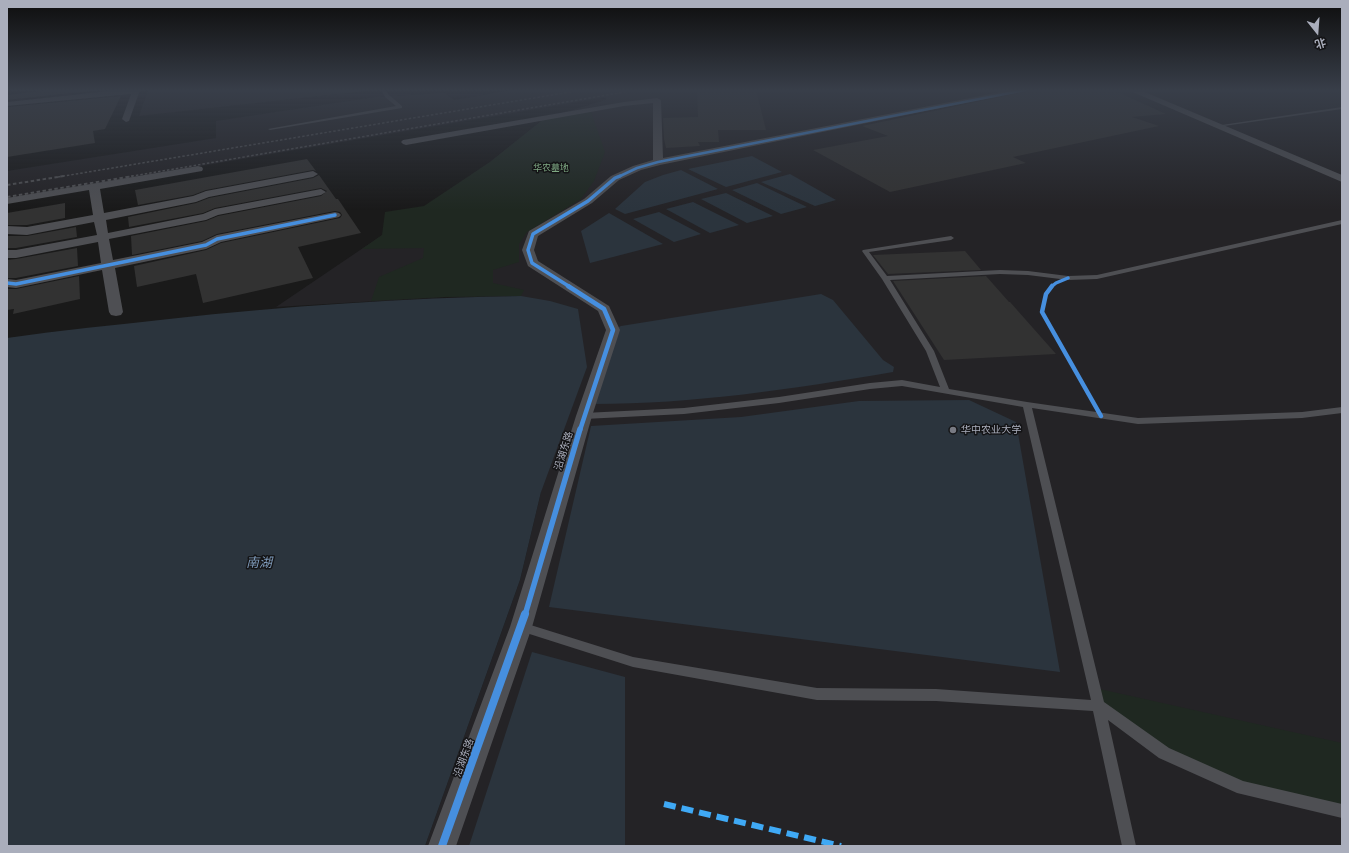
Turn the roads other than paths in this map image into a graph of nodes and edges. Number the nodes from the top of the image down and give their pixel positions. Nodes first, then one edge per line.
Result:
1 (475, 130) edge
2 (657, 130) edge
3 (822, 130) edge
4 (1226, 130) edge
5 (406, 142) dead end
6 (658, 162) junction
7 (198, 169) dead end
8 (313, 174) dead end
9 (1342, 179) edge
10 (94, 186) junction
11 (321, 192) dead end
12 (7, 202) edge
13 (336, 215) dead end
14 (100, 217) junction
15 (1342, 222) edge
16 (7, 230) edge
17 (104, 237) junction
18 (951, 238) dead end
19 (7, 254) edge
20 (108, 265) junction
21 (884, 278) junction
22 (7, 283) edge
23 (116, 312) dead end
24 (946, 391) junction
25 (1027, 405) junction
26 (1342, 410) edge
27 (584, 416) junction
28 (520, 627) junction
29 (1100, 706) junction
30 (1342, 811) edge
31 (442, 846) edge
32 (1130, 846) edge

1 - 5 street
2 - 6 street
3 - 6 street, 沿湖东路
4 - 9 street
6 - 27 street, 沿湖东路
7 - 10 street
8 - 14 street
10 - 12 street
10 - 14 street
11 - 17 street
13 - 20 street
14 - 16 street
14 - 17 street
15 - 21 lane
17 - 19 street
17 - 20 street
18 - 21 lane
20 - 22 street
20 - 23 street
21 - 24 lane
24 - 25 lane
24 - 27 lane
25 - 26 lane
25 - 29 lane
27 - 28 street, 沿湖东路
28 - 29 lane
28 - 31 street, 沿湖东路
29 - 30 lane
29 - 32 lane

